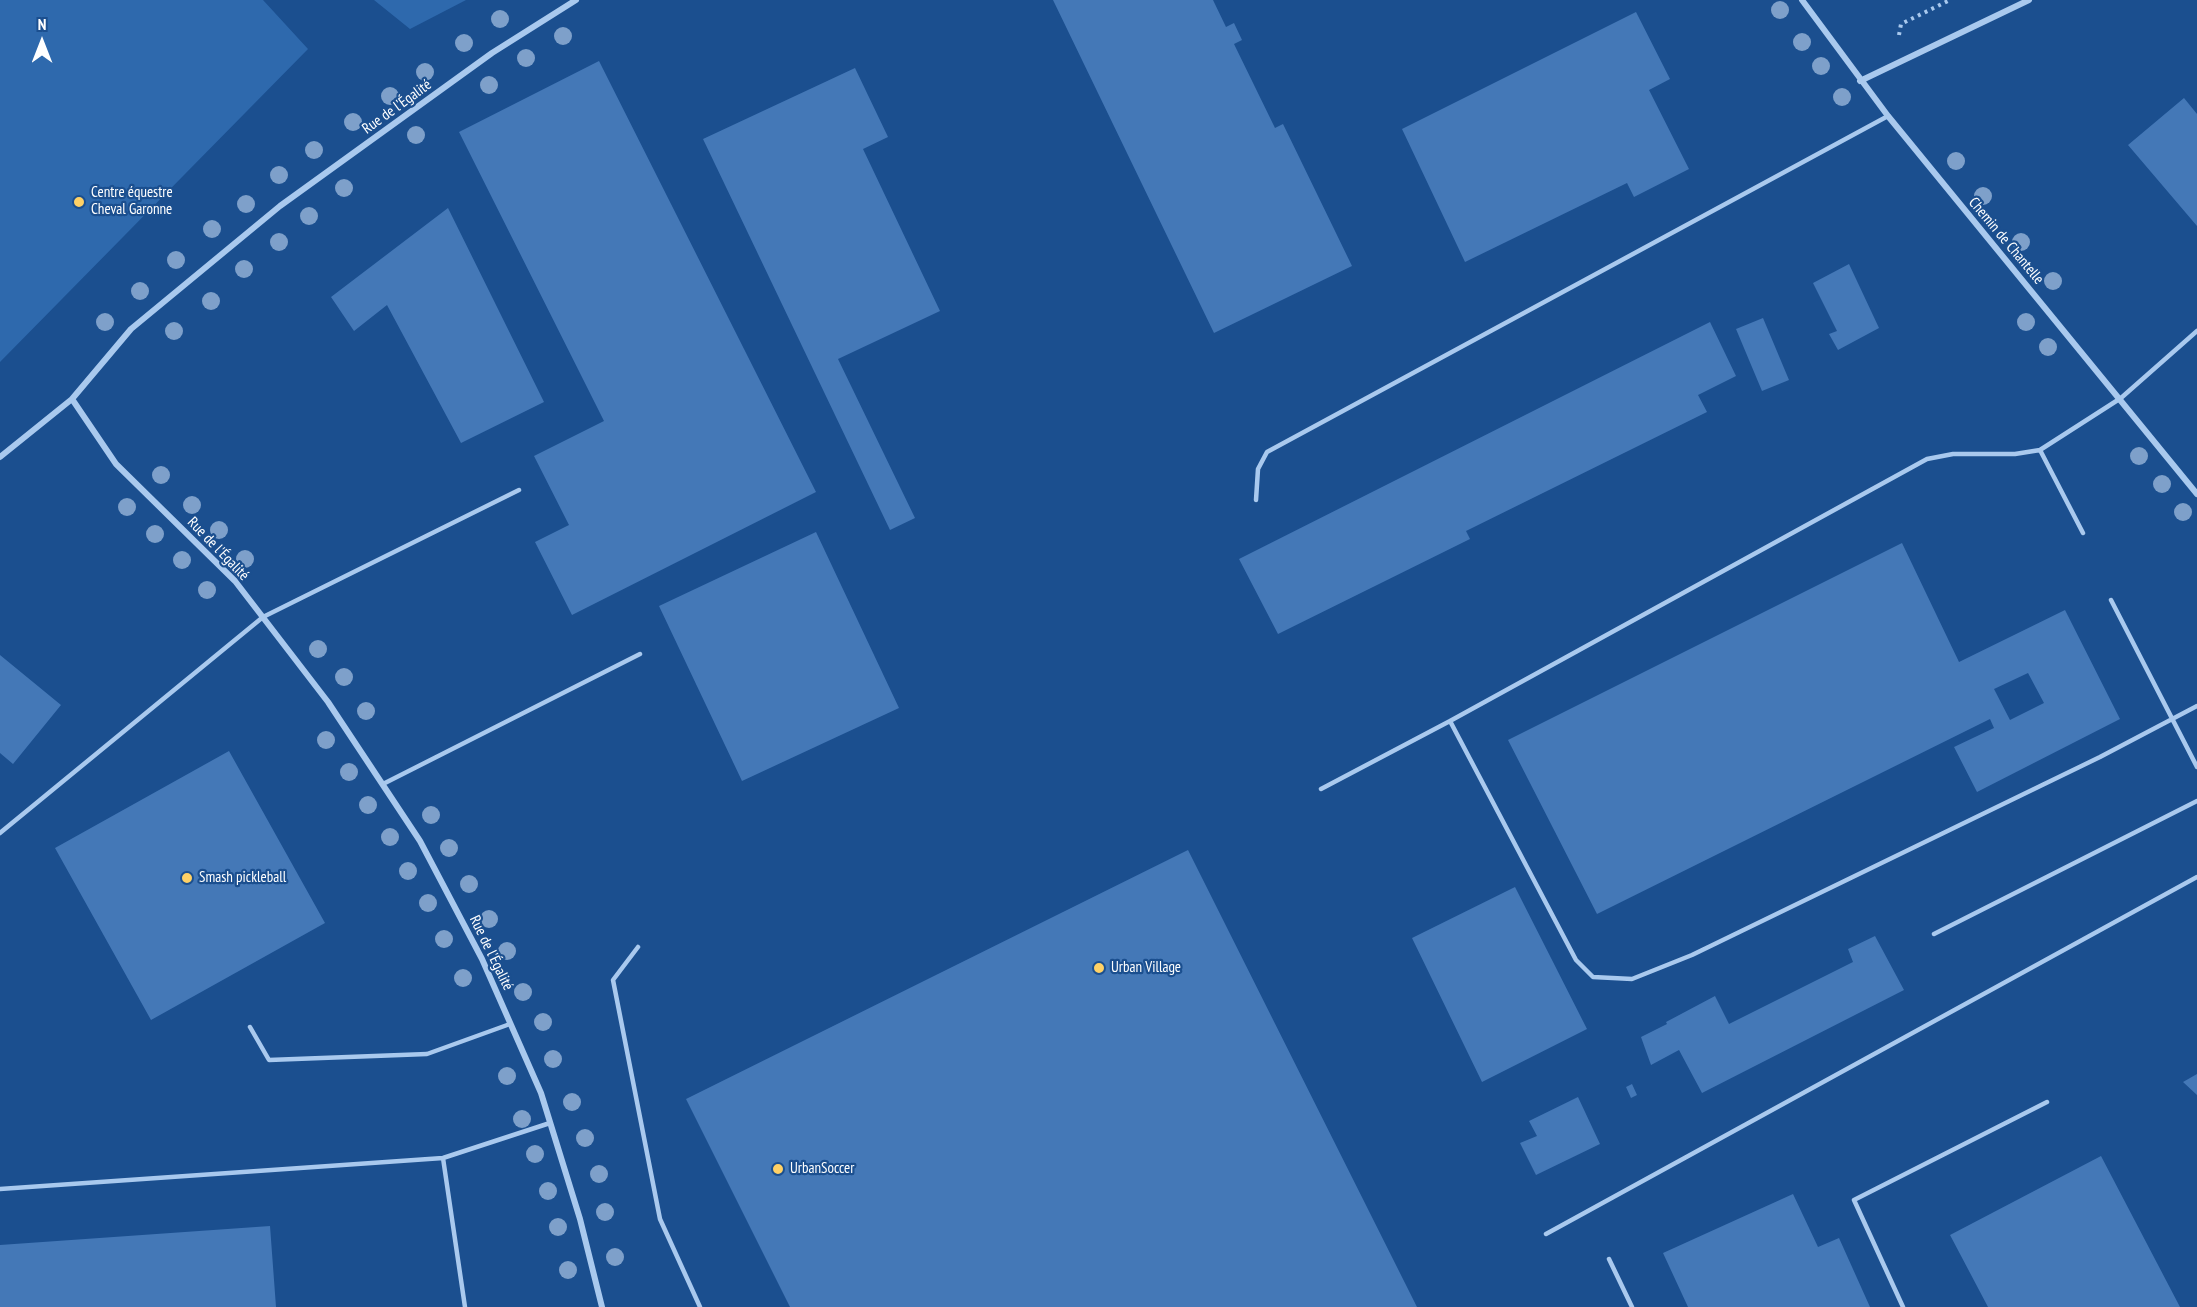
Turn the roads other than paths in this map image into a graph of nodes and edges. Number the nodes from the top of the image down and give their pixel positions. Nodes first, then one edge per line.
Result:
1 (576, 0) edge
2 (1802, 0) edge
3 (2029, 0) edge
4 (1860, 81) junction
5 (1888, 116) junction
6 (2197, 331) edge
7 (2121, 398) junction
8 (72, 399) junction
9 (2040, 450) junction
10 (0, 457) edge
11 (519, 490) dead end
12 (2197, 494) edge
13 (1256, 500) dead end
14 (2083, 533) dead end
15 (2111, 600) dead end
16 (263, 617) junction
17 (640, 654) dead end
18 (2197, 706) edge
19 (2174, 719) junction
20 (1449, 721) junction
21 (2197, 767) edge
22 (382, 784) junction
23 (1321, 789) dead end
24 (2197, 801) edge
25 (0, 833) edge
26 (2197, 877) edge
27 (1934, 934) dead end
28 (638, 947) dead end
29 (510, 1024) junction
30 (250, 1027) dead end
31 (2047, 1102) dead end
32 (550, 1123) junction
33 (443, 1158) junction
34 (0, 1189) edge
35 (1545, 1234) dead end
36 (1609, 1259) dead end
37 (465, 1307) edge
38 (602, 1307) edge
39 (699, 1307) edge
40 (1632, 1307) edge
41 (1903, 1307) edge

1 - 8 street, Rue de l'Égalité
2 - 4 street, Chemin de Chantelle
3 - 4 street
4 - 5 street, Chemin de Chantelle
5 - 7 street, Chemin de Chantelle
5 - 13 lane
6 - 7 lane
7 - 9 lane
7 - 12 street, Chemin de Chantelle
8 - 10 street
8 - 16 street, Rue de l'Égalité
9 - 14 lane
9 - 20 lane
11 - 16 lane
15 - 19 lane
16 - 22 street, Rue de l'Égalité
16 - 25 lane
17 - 22 lane
18 - 19 lane
19 - 20 lane
19 - 21 lane
20 - 23 lane
22 - 29 street, Rue de l'Égalité
24 - 27 lane
26 - 35 lane
28 - 39 lane
29 - 30 lane
29 - 32 street, Rue de l'Égalité
31 - 41 lane
32 - 33 lane
32 - 38 street, Rue de l'Égalité
33 - 34 lane
33 - 37 lane
36 - 40 lane

